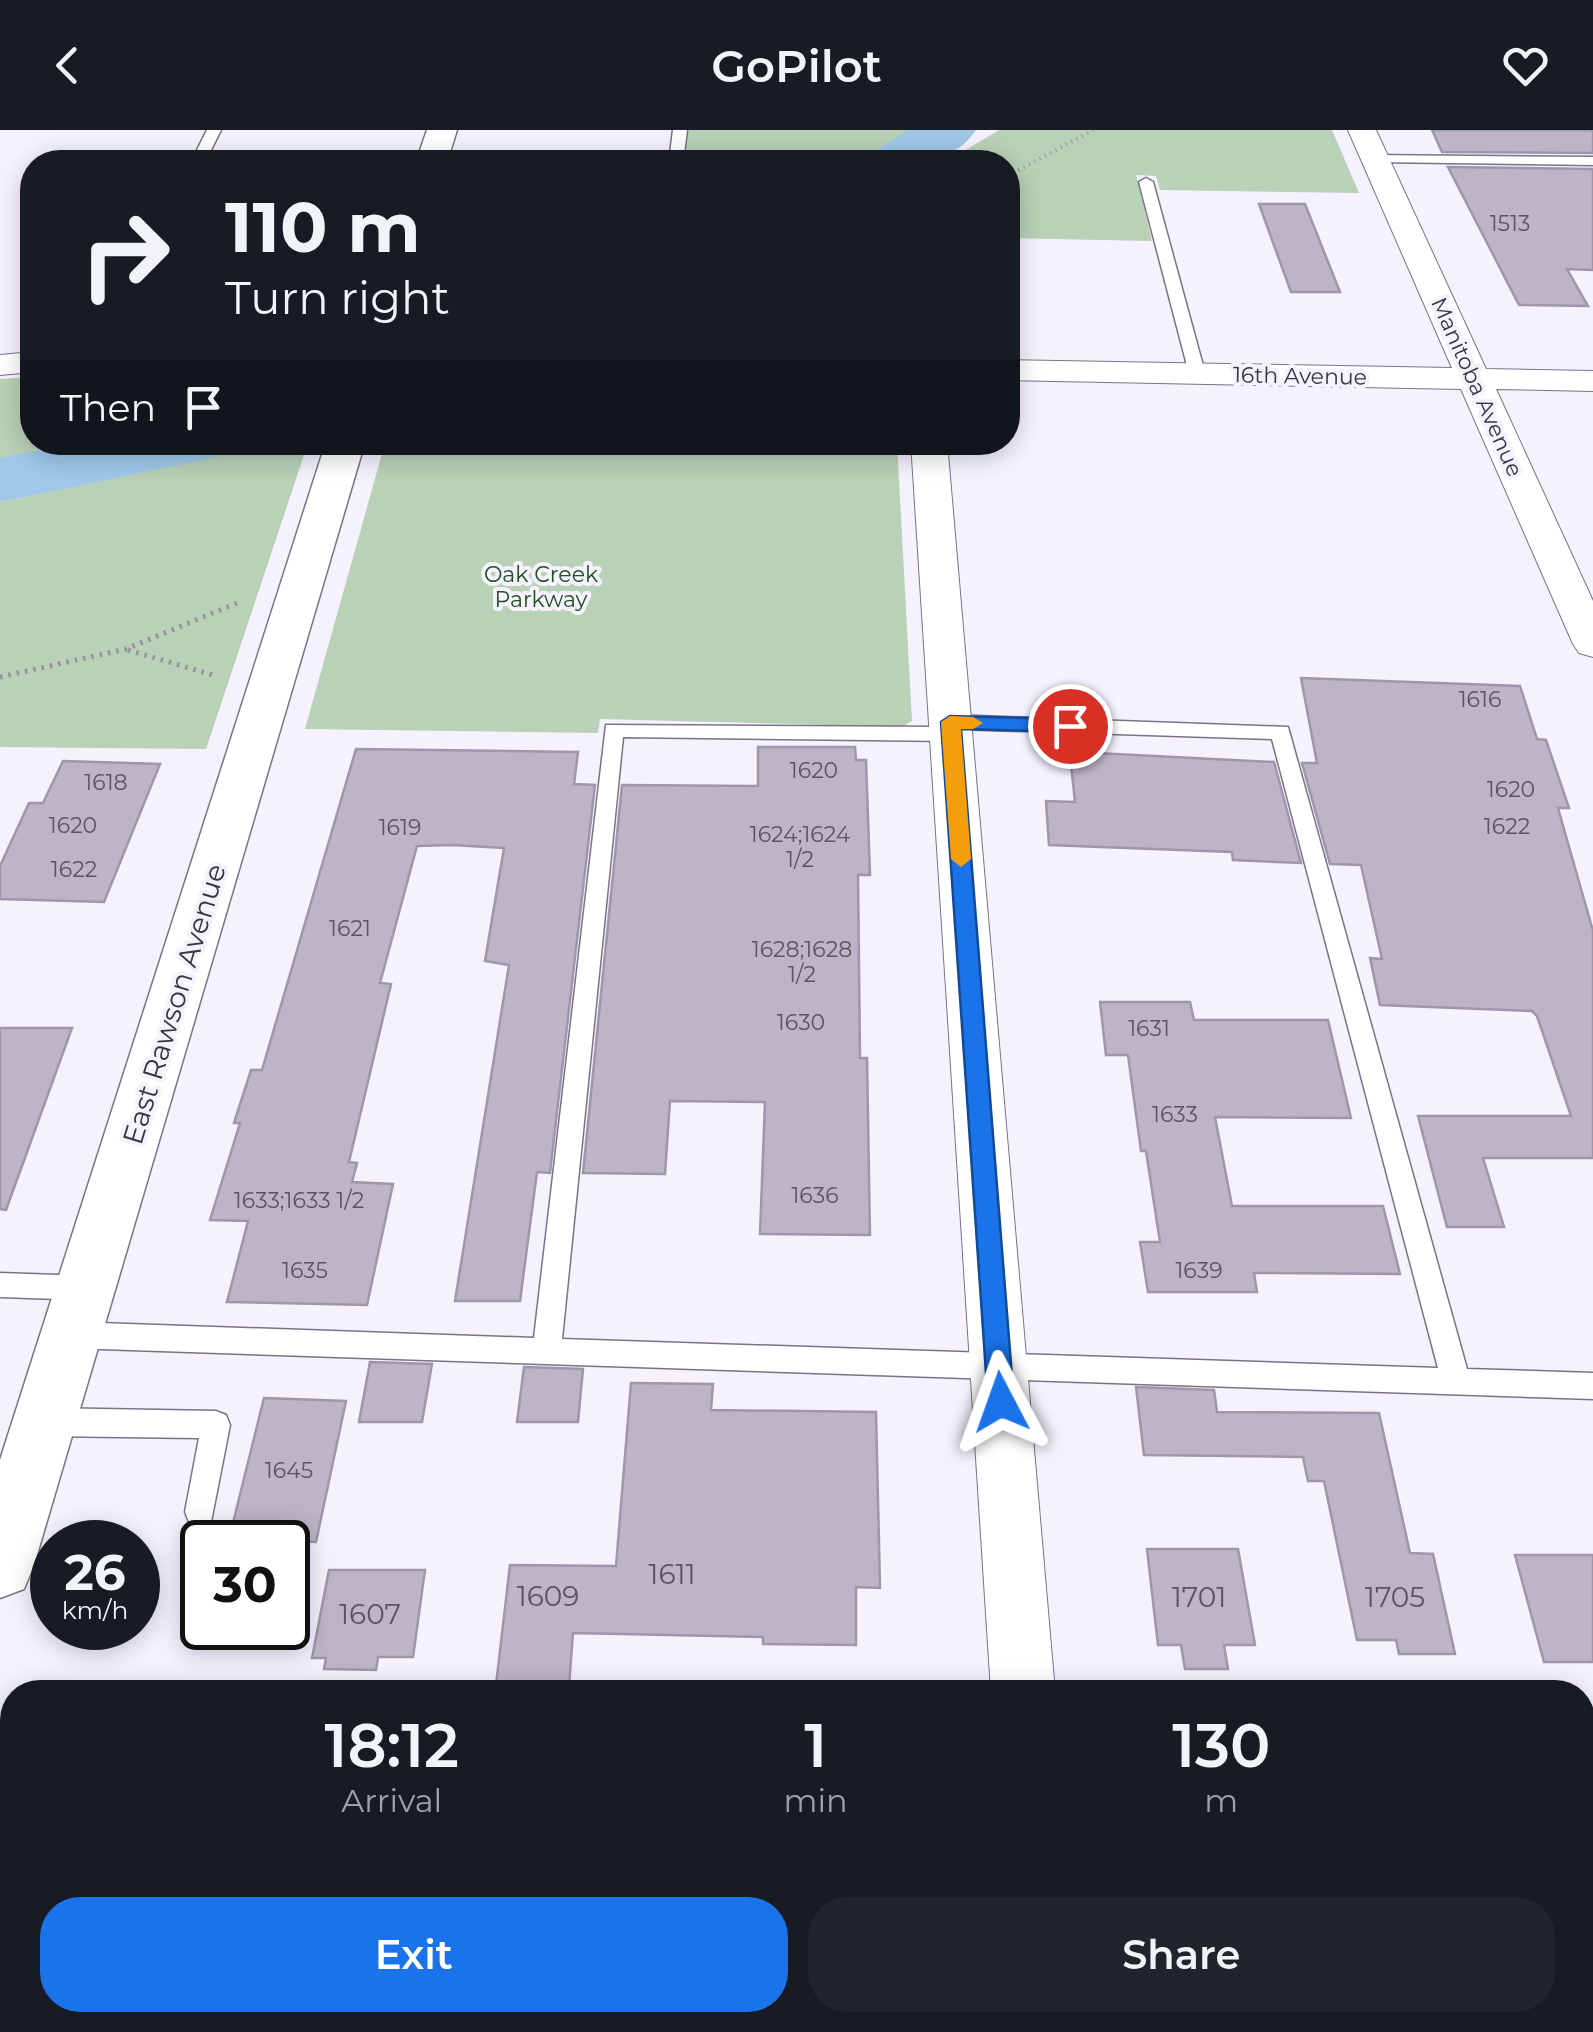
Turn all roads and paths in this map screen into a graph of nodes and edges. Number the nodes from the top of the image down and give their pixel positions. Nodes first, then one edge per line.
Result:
1 (1093, 130) edge
2 (1368, 144) edge
3 (1593, 161) edge
4 (1020, 170) edge
5 (1146, 182) dead end
6 (1020, 370) edge
7 (1197, 374) junction
8 (1474, 379) junction
9 (1593, 382) edge
10 (342, 455) edge
11 (930, 455) edge
12 (237, 603) dead end
13 (1593, 644) edge
14 (126, 650) junction
15 (213, 675) dead end
16 (0, 677) edge
17 (951, 728) junction
18 (0, 1285) edge
19 (79, 1311) junction
20 (547, 1351) junction
21 (998, 1366) junction
22 (1456, 1381) junction
23 (1593, 1386) edge
24 (44, 1422) junction
25 (200, 1512) dead end
26 (0, 1565) edge
27 (1022, 1680) edge

1 - 4 path
2 - 3 lane
2 - 8 street, Manitoba Avenue
5 - 7 lane
6 - 7 street, 16th Avenue
7 - 8 street, 16th Avenue
8 - 9 street, 16th Avenue
8 - 13 street, Manitoba Avenue
10 - 19 main road, East Rawson Avenue
11 - 17 street
12 - 14 path
14 - 15 path
14 - 16 path
17 - 20 lane
17 - 21 street
17 - 22 lane
18 - 19 lane
19 - 20 lane
19 - 24 main road, East Rawson Avenue
20 - 21 lane
21 - 22 lane
21 - 27 street
22 - 23 lane
24 - 25 lane
24 - 26 main road, East Rawson Avenue

